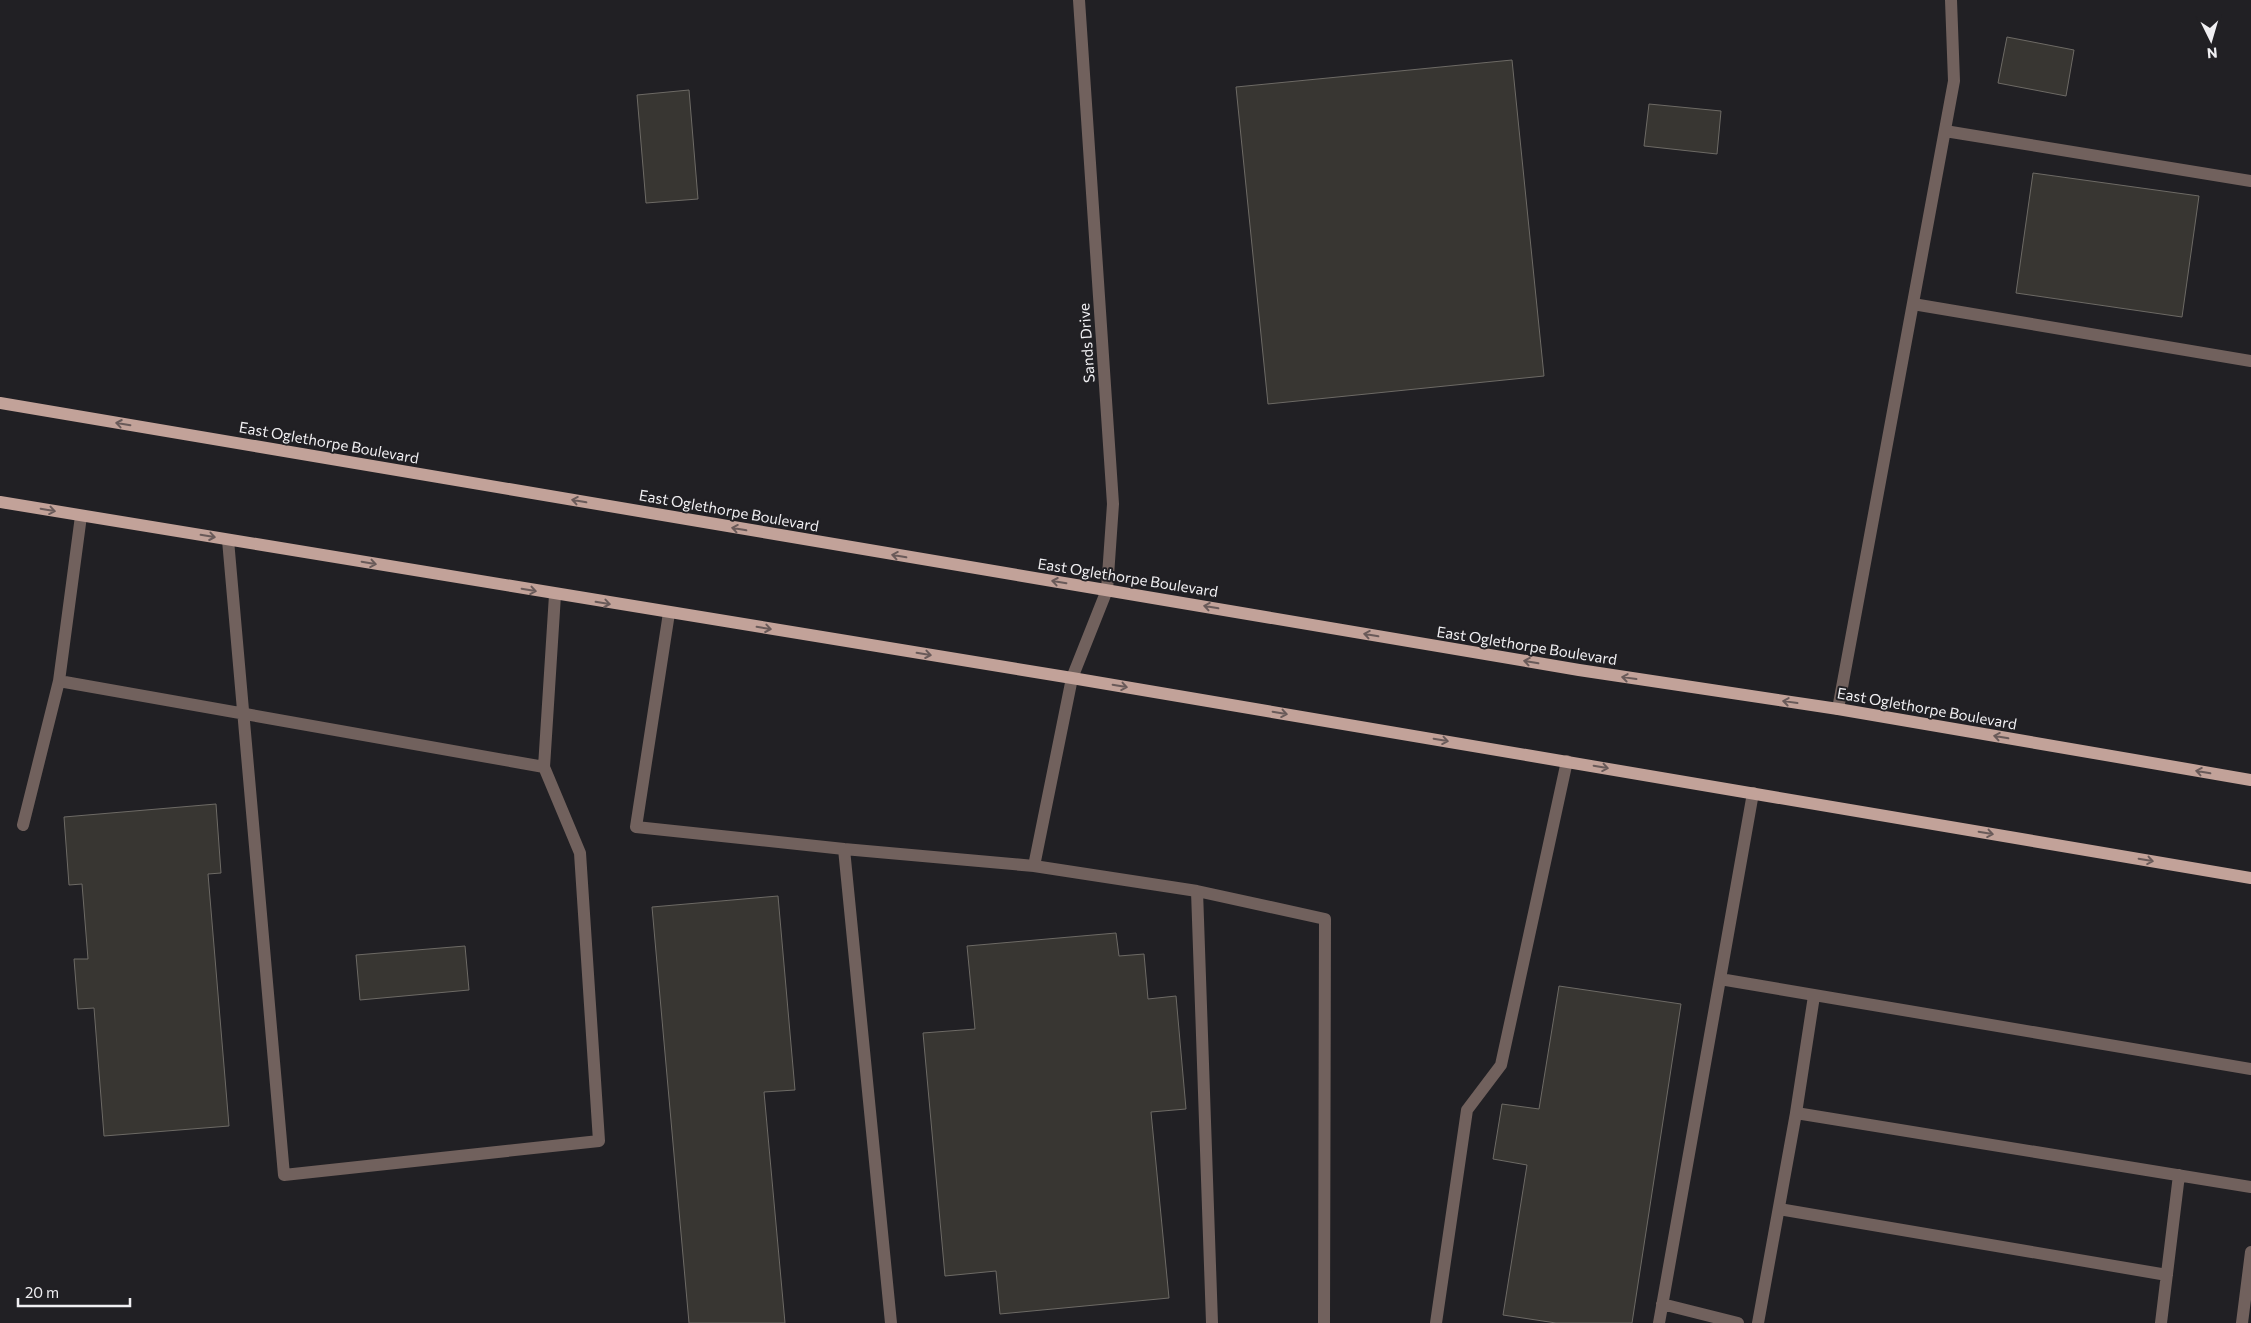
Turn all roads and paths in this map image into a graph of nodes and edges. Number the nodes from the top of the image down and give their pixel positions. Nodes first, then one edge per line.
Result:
1 (1079, 0) edge
2 (1951, 0) edge
3 (1945, 131) junction
4 (2251, 181) edge
5 (1913, 304) junction
6 (2251, 361) edge
7 (0, 403) edge
8 (0, 502) edge
9 (81, 516) junction
10 (228, 540) junction
11 (1107, 590) junction
12 (555, 595) junction
13 (669, 613) junction
14 (1072, 678) junction
15 (59, 681) junction
16 (1838, 709) junction
17 (244, 714) junction
18 (1567, 761) junction
19 (544, 767) junction
20 (2251, 780) edge
21 (1753, 793) junction
22 (23, 825) dead end
23 (844, 849) junction
24 (1034, 866) junction
25 (2251, 878) edge
26 (1197, 890) junction
27 (1720, 979) junction
28 (1814, 996) junction
29 (2251, 1069) edge
30 (1796, 1113) junction
31 (2179, 1175) junction
32 (2251, 1186) edge
33 (1779, 1208) junction
34 (2251, 1252) edge
35 (2166, 1275) junction
36 (1662, 1304) junction
37 (891, 1323) edge
38 (1212, 1323) edge
39 (1324, 1323) edge
40 (1436, 1323) edge
41 (1659, 1323) edge
42 (1738, 1323) edge
43 (1758, 1323) edge
44 (2160, 1323) edge
45 (2242, 1323) edge

1 - 11 street, Sands Drive
2 - 3 street
3 - 4 street
3 - 5 street
5 - 6 street
5 - 16 street
11 -> 7 main road, East Oglethorpe Boulevard
8 -> 9 main road
9 -> 10 main road
9 - 15 street
10 -> 12 main road
10 - 17 street
11 - 14 street, Sands Drive
16 -> 11 main road, East Oglethorpe Boulevard
12 -> 13 main road
12 - 19 street
13 -> 14 main road
13 - 23 street
14 -> 18 main road
14 - 24 street, Sands Drive
15 - 17 street
15 - 22 street
20 -> 16 main road, East Oglethorpe Boulevard
17 - 19 street
17 - 19 street
18 -> 21 main road
18 - 40 street
21 -> 25 main road
21 - 27 street
23 - 24 street
23 - 37 street
24 - 26 street
26 - 38 street
26 - 39 street
27 - 28 street
27 - 36 street
28 - 29 street
28 - 30 street
30 - 31 street
30 - 33 street
31 - 32 street
31 - 35 street
33 - 35 street
33 - 43 street
34 - 45 street
35 - 44 street
36 - 41 street
36 - 42 street

